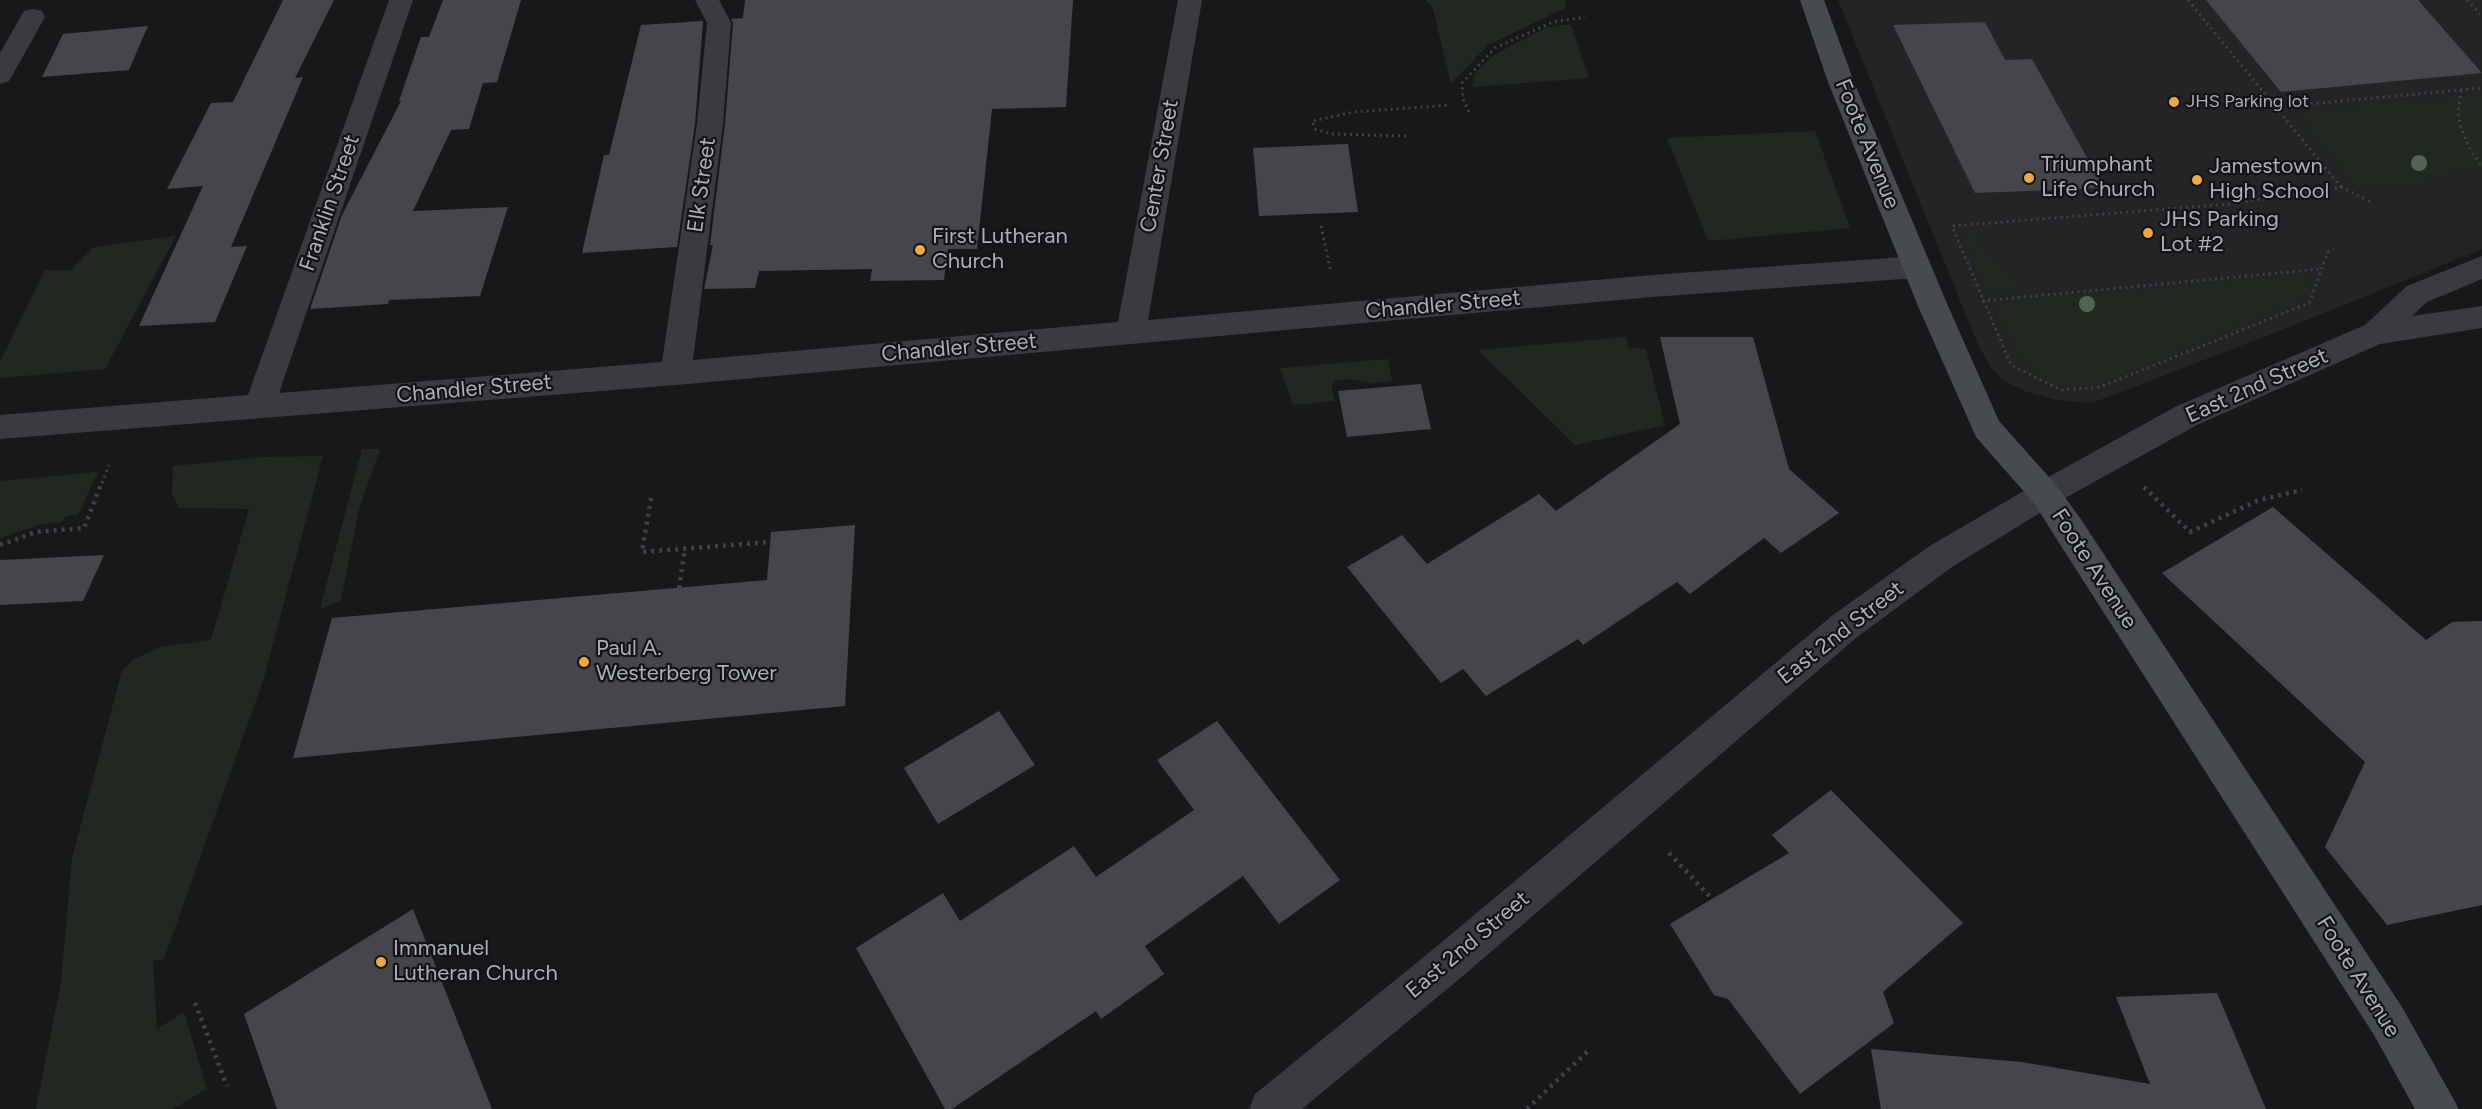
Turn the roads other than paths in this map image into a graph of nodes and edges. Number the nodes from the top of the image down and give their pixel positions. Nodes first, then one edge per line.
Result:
1 (400, 0) edge
2 (707, 0) edge
3 (1190, 0) edge
4 (1812, 0) edge
5 (33, 17) dead end
6 (0, 75) edge
7 (1917, 267) junction
8 (2482, 267) edge
9 (2482, 317) edge
10 (1131, 332) junction
11 (2375, 333) junction
12 (676, 373) junction
13 (259, 406) junction
14 (0, 427) edge
15 (2045, 494) junction
16 (1278, 1104) edge
17 (2438, 1109) edge

1 - 13 street, Franklin Street
2 - 12 street, Elk Street
3 - 10 street, Center Street
4 - 7 street, Foote Avenue
5 - 6 street
7 - 10 street, Chandler Street
7 - 15 street, Foote Avenue
8 - 11 street, East 2nd Street
9 - 11 street
10 - 12 street, Chandler Street
11 - 15 street, East 2nd Street
12 - 13 street, Chandler Street
13 - 14 street, Chandler Street
15 - 16 street, East 2nd Street
15 - 17 street, Foote Avenue

